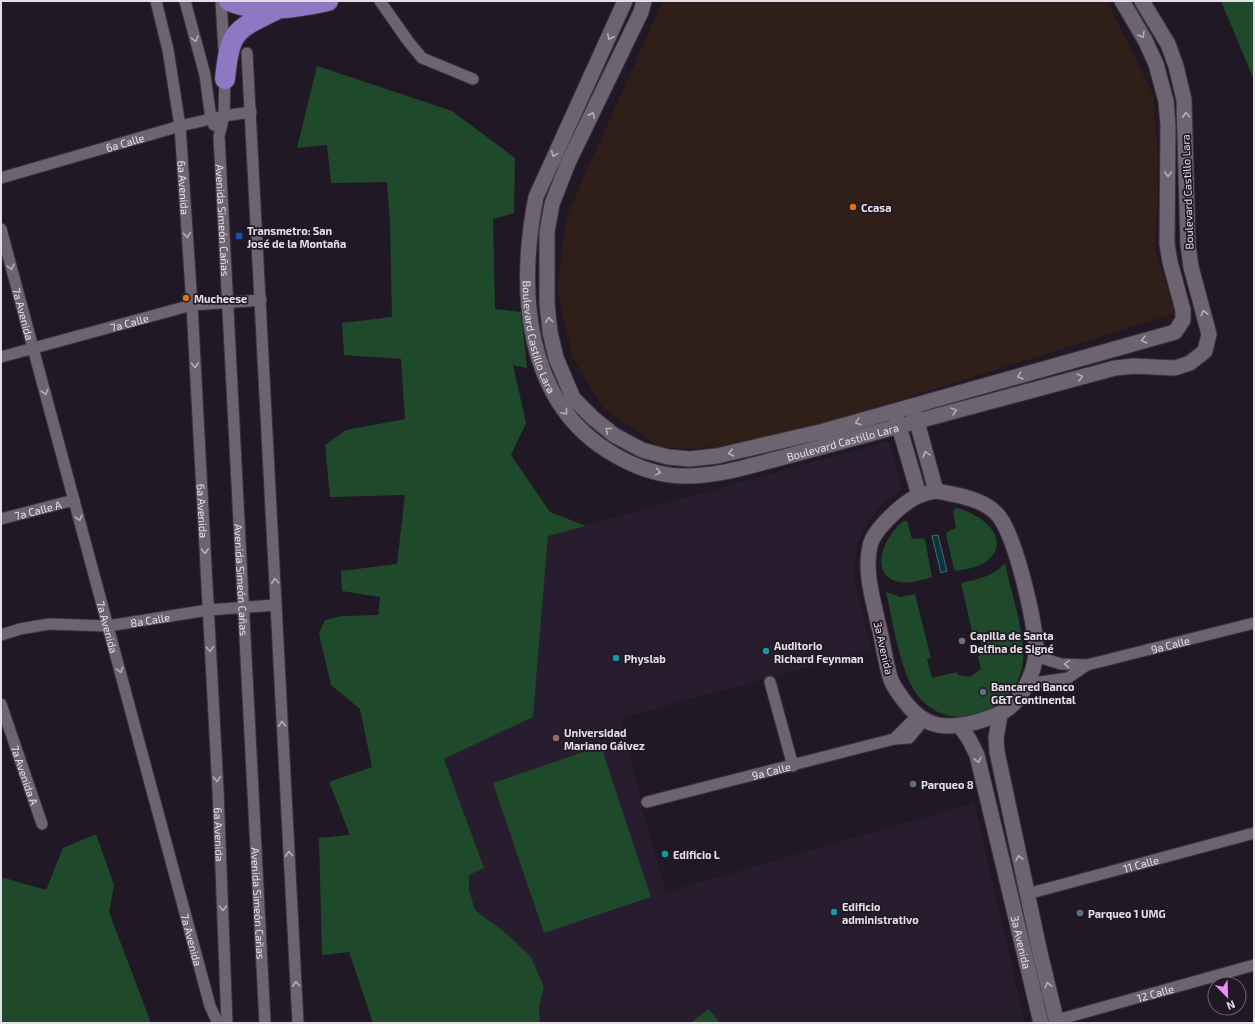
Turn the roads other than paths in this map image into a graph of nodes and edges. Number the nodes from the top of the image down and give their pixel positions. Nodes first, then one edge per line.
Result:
1 (156, 1) edge
2 (185, 1) edge
3 (221, 1) edge
4 (229, 1) edge
5 (328, 1) edge
6 (380, 1) edge
7 (625, 1) edge
8 (644, 1) edge
9 (1122, 1) edge
10 (1142, 1) edge
11 (280, 8) junction
12 (226, 69) junction
13 (473, 78) dead end
14 (251, 112) junction
15 (224, 116) junction
16 (211, 119) junction
17 (180, 126) junction
18 (219, 136) junction
19 (1186, 149) junction
20 (1168, 150) junction
21 (1, 178) edge
22 (536, 197) junction
23 (552, 204) junction
24 (1, 229) edge
25 (261, 300) junction
26 (226, 302) junction
27 (192, 305) junction
28 (33, 348) junction
29 (1, 357) edge
30 (565, 380) junction
31 (1001, 381) junction
32 (549, 387) junction
33 (1006, 397) junction
34 (913, 406) junction
35 (895, 411) junction
36 (917, 421) junction
37 (899, 426) junction
38 (824, 431) junction
39 (769, 445) junction
40 (829, 446) junction
41 (704, 458) junction
42 (773, 460) junction
43 (705, 476) junction
44 (936, 491) junction
45 (919, 495) junction
46 (74, 500) junction
47 (1, 519) edge
48 (276, 605) junction
49 (242, 608) junction
50 (208, 610) junction
51 (1254, 623) edge
52 (108, 626) junction
53 (1, 635) edge
54 (1035, 656) junction
55 (1087, 665) junction
56 (770, 682) dead end
57 (1027, 684) junction
58 (1, 704) edge
59 (1000, 715) junction
60 (920, 718) junction
61 (960, 726) junction
62 (793, 766) junction
63 (647, 802) dead end
64 (42, 824) dead end
65 (1254, 833) edge
66 (1027, 894) junction
67 (1254, 965) edge
68 (1057, 1021) edge
69 (218, 1023) edge
70 (228, 1023) edge
71 (264, 1023) edge
72 (298, 1023) edge
73 (1041, 1023) edge

1 - 17 street, 6a Avenida
2 -> 16 street, Avenida Simeón Cañas
3 - 12 street, Avenida Simeón Cañas
4 - 11 highway
5 - 11 highway
6 - 13 street
7 -> 22 street, Boulevard Castillo Lara
23 -> 8 street, Boulevard Castillo Lara
9 -> 20 street, Boulevard Castillo Lara
19 -> 10 street, Boulevard Castillo Lara
11 - 12 highway
12 - 14 street
12 - 15 street, Avenida Simeón Cañas
14 - 15 street, 6a Calle
14 - 25 street
15 - 16 street, 6a Calle
15 - 18 street, Avenida Simeón Cañas
16 - 17 street, 6a Calle
16 - 18 street, Avenida Simeón Cañas
17 - 21 street, 6a Calle
17 -> 27 street, 6a Avenida
18 - 26 street, Avenida Simeón Cañas
19 - 20 street
33 -> 19 street, Boulevard Castillo Lara
20 -> 31 street, Boulevard Castillo Lara
22 - 23 street
22 - 32 street, Boulevard Castillo Lara
30 -> 23 street, Boulevard Castillo Lara
24 -> 28 street, 7a Avenida
25 - 26 street, 7a Calle
48 -> 25 street
26 - 27 street, 7a Calle
26 - 49 street, Avenida Simeón Cañas
27 - 28 street, 7a Calle
27 -> 50 street, 6a Avenida
28 - 29 street, 7a Calle
28 -> 46 street, 7a Avenida
30 - 32 street
41 -> 30 street, Boulevard Castillo Lara
31 - 33 street
31 - 34 street, Boulevard Castillo Lara
32 -> 43 street, Boulevard Castillo Lara
36 -> 33 street, Boulevard Castillo Lara
34 - 35 street, Boulevard Castillo Lara
34 - 36 street
35 - 37 street
35 -> 38 street, Boulevard Castillo Lara
36 - 37 street, Boulevard Castillo Lara
44 -> 36 street
37 - 40 street, Boulevard Castillo Lara
37 - 45 street
38 - 39 street, Boulevard Castillo Lara
38 - 40 street
39 -> 41 street, Boulevard Castillo Lara
39 - 42 street
40 - 42 street, Boulevard Castillo Lara
41 - 43 street
42 - 43 street, Boulevard Castillo Lara
44 - 45 street
44 - 54 street
45 - 60 street, 3a Avenida
46 - 47 street, 7a Calle A
46 -> 52 street, 7a Avenida
48 - 49 street, 8a Calle
72 -> 48 street
49 - 50 street, 8a Calle
49 - 71 street, Avenida Simeón Cañas
50 - 52 street, 8a Calle
50 -> 70 street, 6a Avenida
51 - 55 street, 9a Calle
52 - 53 street, 8a Calle
52 -> 69 street, 7a Avenida
55 -> 54 street, 9a Calle
54 - 57 street
55 - 57 street, 9a Calle
56 - 62 street
57 - 59 street
58 - 64 street, 7a Avenida A
59 - 61 street
66 -> 59 street, 3a Avenida
60 - 61 street
60 - 62 street, 9a Calle
61 -> 73 street, 3a Avenida
62 - 63 street, 9a Calle
65 - 66 street, 11 Calle
68 -> 66 street, 3a Avenida
67 - 68 street, 12 Calle

